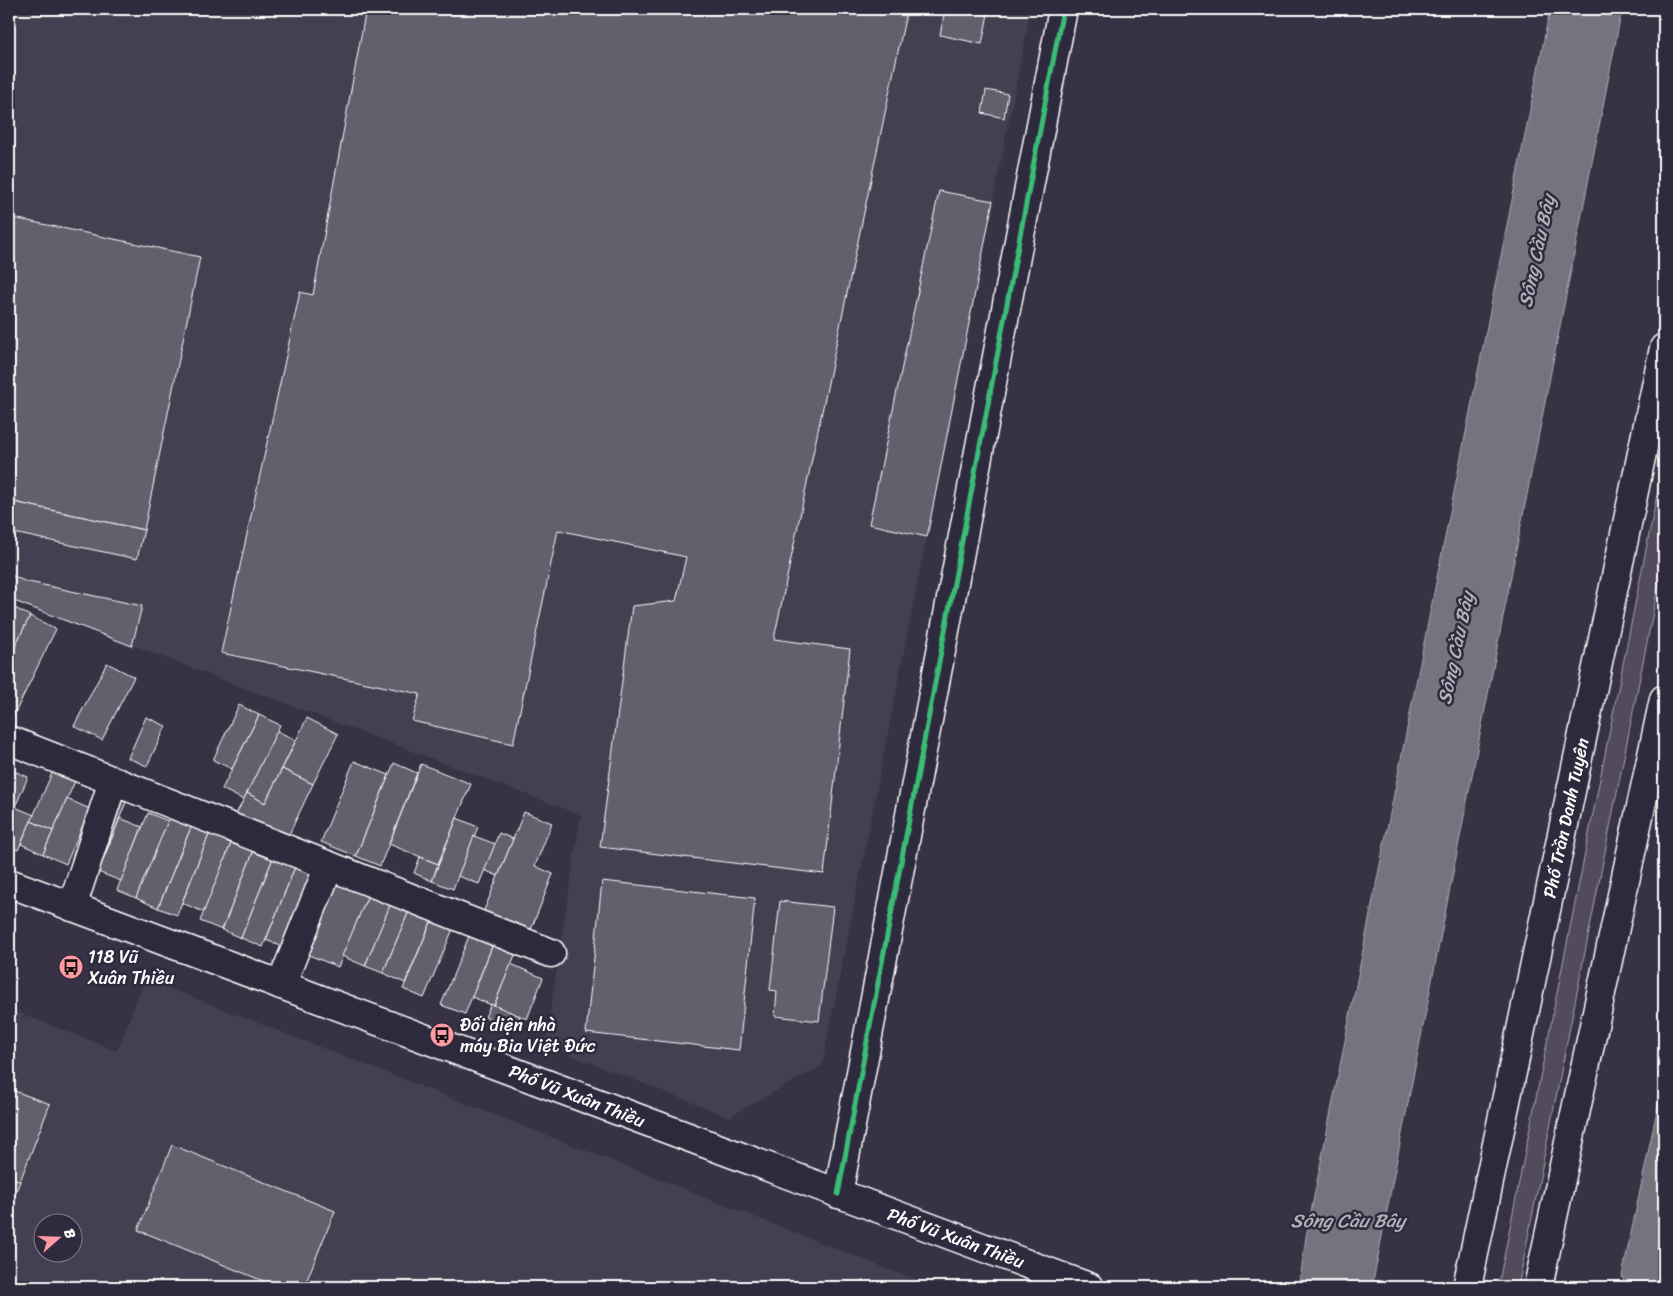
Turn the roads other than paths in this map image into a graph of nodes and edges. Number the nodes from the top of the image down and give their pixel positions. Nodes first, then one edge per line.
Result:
1 (1063, 9) edge
2 (1664, 348) edge
3 (1664, 699) edge
4 (9, 740) edge
5 (113, 781) junction
6 (329, 866) junction
7 (9, 883) edge
8 (72, 907) junction
9 (551, 953) dead end
10 (281, 985) junction
11 (838, 1194) junction
12 (1089, 1287) edge
13 (1467, 1287) edge
14 (1538, 1287) edge

1 - 11 main road
2 - 13 main road, Phố Trần Danh Tuyên
3 - 14 main road
4 - 5 main road
5 - 6 main road
5 - 8 main road
6 - 9 main road
6 - 10 main road
7 - 8 main road, Phố Vũ Xuân Thiều
8 - 10 main road, Phố Vũ Xuân Thiều
10 - 11 main road, Phố Vũ Xuân Thiều
11 - 12 main road, Phố Vũ Xuân Thiều

